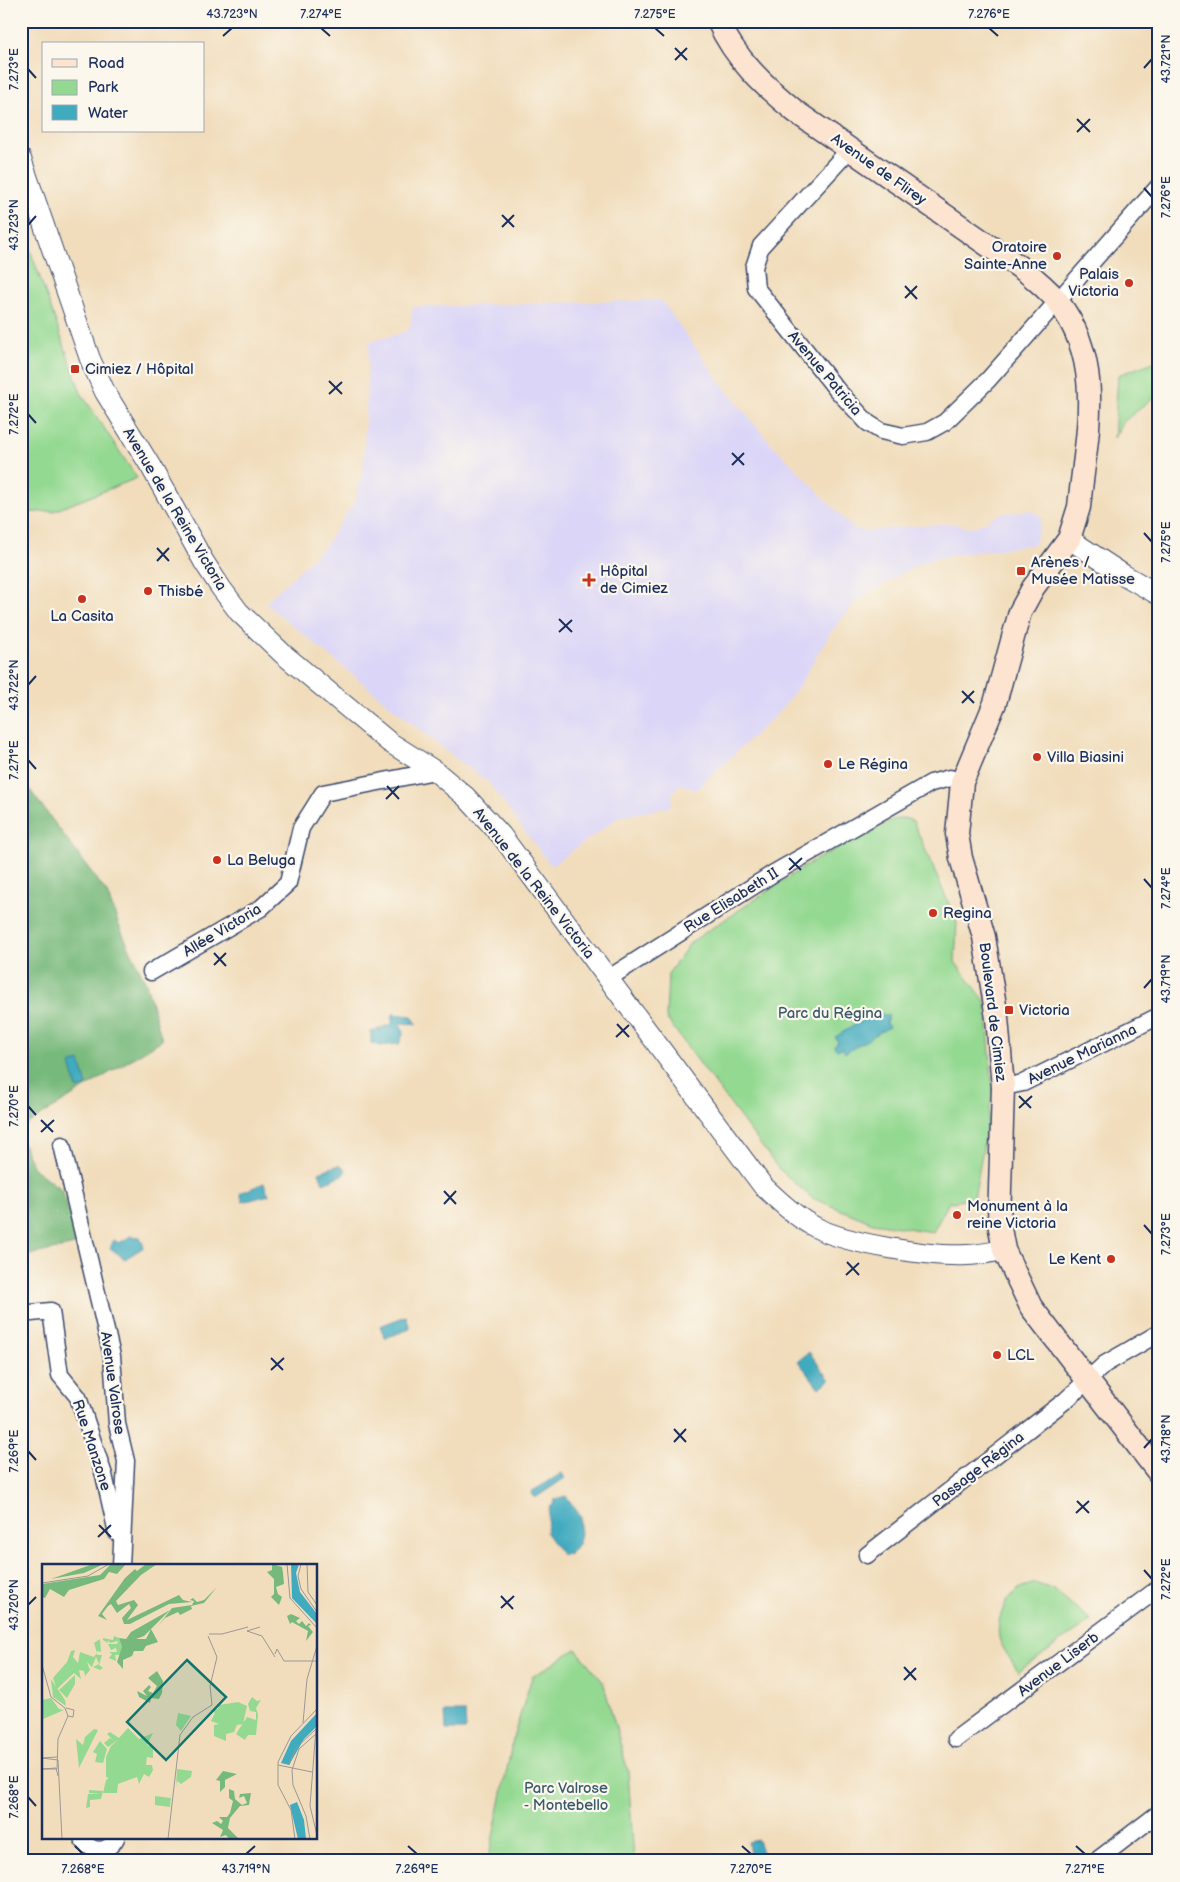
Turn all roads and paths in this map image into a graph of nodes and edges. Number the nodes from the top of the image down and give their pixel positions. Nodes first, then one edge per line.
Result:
1 (718, 21) edge
2 (850, 149) junction
3 (21, 159) edge
4 (1159, 186) edge
5 (1057, 300) junction
6 (1069, 539) junction
7 (1159, 595) edge
8 (435, 771) junction
9 (962, 782) junction
10 (151, 972) dead end
11 (609, 978) junction
12 (1159, 1016) edge
13 (1003, 1087) junction
14 (62, 1145) dead end
15 (1004, 1250) junction
16 (21, 1314) edge
17 (1159, 1333) edge
18 (1087, 1381) junction
19 (1159, 1473) edge
20 (867, 1554) dead end
21 (121, 1560) edge
22 (1159, 1588) edge
23 (956, 1740) dead end
24 (1159, 1812) edge
25 (115, 1840) edge
26 (83, 1841) edge
27 (87, 1861) edge
28 (1096, 1861) edge

1 - 2 main road, Avenue de Flirey
2 - 5 main road, Avenue de Flirey
2 - 5 street, Avenue Patricia
3 - 8 street, Avenue de la Reine Victoria
4 - 5 street, Avenue Patricia
5 - 6 main road, Boulevard de Cimiez
6 - 7 street
6 - 9 main road, Boulevard de Cimiez
8 - 10 street, Allée Victoria
8 - 11 street, Avenue de la Reine Victoria
9 - 11 street, Rue Elisabeth II
9 - 13 main road, Boulevard de Cimiez
11 - 15 street, Avenue de la Reine Victoria
12 - 13 street, Avenue Marianna
13 - 15 main road, Boulevard de Cimiez
14 - 21 street, Avenue Valrose
15 - 18 main road, Boulevard de Cimiez
16 - 21 street, Rue Manzone
17 - 18 street, Passage Régina
18 - 19 main road, Boulevard de Cimiez
18 - 20 street, Passage Régina
22 - 23 street, Avenue Liserb
24 - 28 street
25 - 26 street
26 - 27 street

